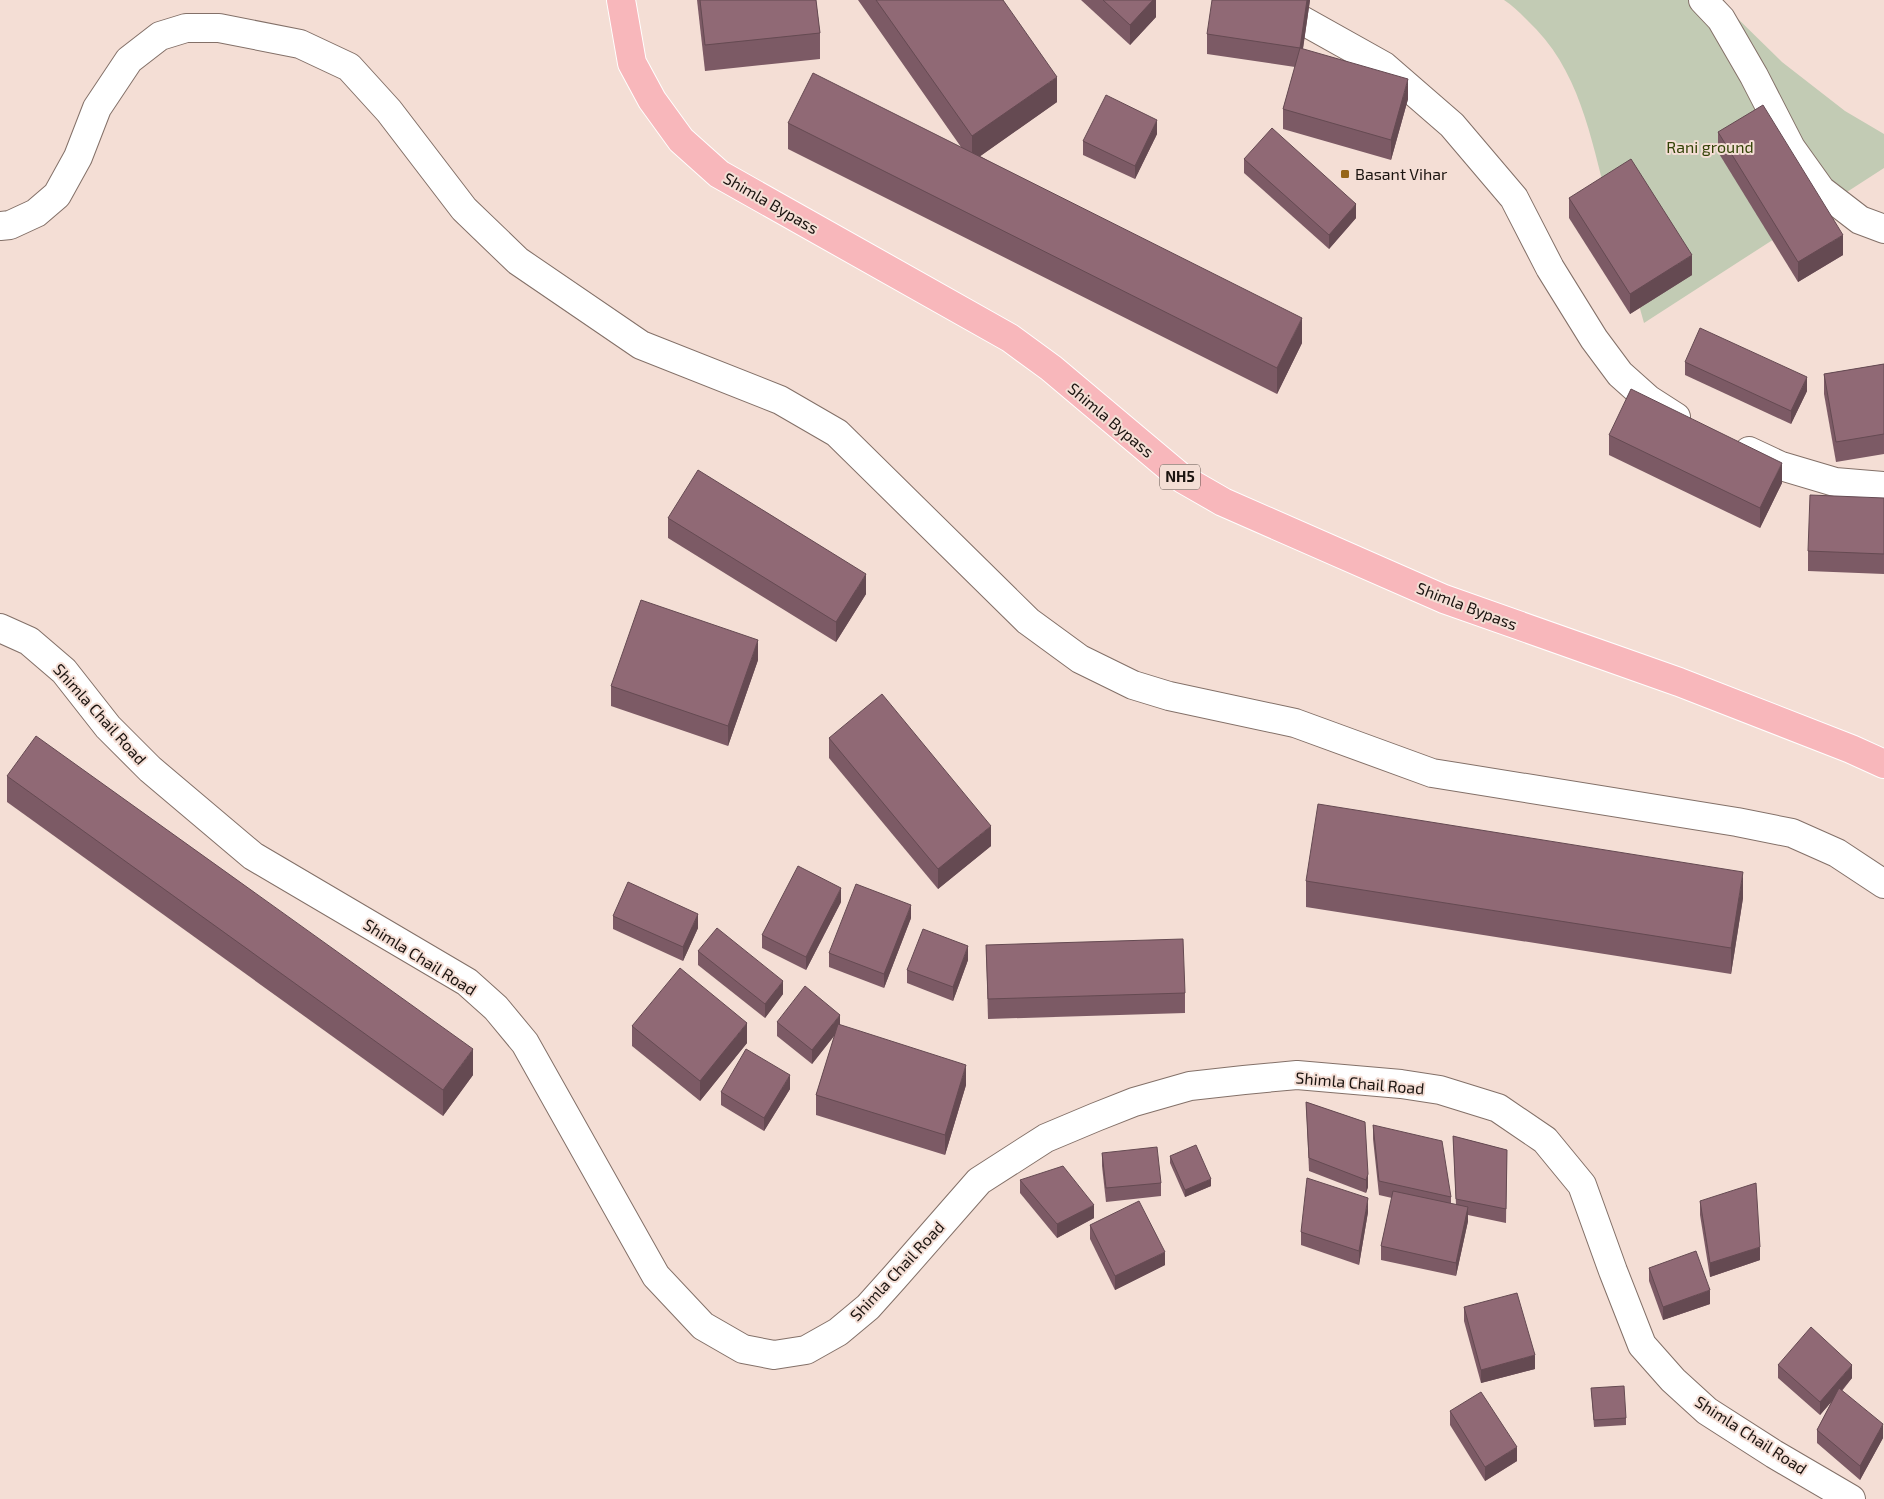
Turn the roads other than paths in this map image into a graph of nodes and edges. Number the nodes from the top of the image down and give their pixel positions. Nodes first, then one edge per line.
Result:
1 (621, 0) edge
2 (1266, 0) edge
3 (1704, 0) edge
4 (0, 226) edge
5 (1884, 229) edge
6 (1694, 426) edge
7 (1728, 442) edge
8 (1884, 486) edge
9 (0, 628) edge
10 (1884, 764) edge
11 (1884, 884) edge
12 (1851, 1499) edge

1 - 10 highway, Shimla Bypass / NH5
2 - 6 main road
3 - 5 main road
4 - 11 main road
7 - 8 main road
9 - 12 main road, Shimla Chail Road

